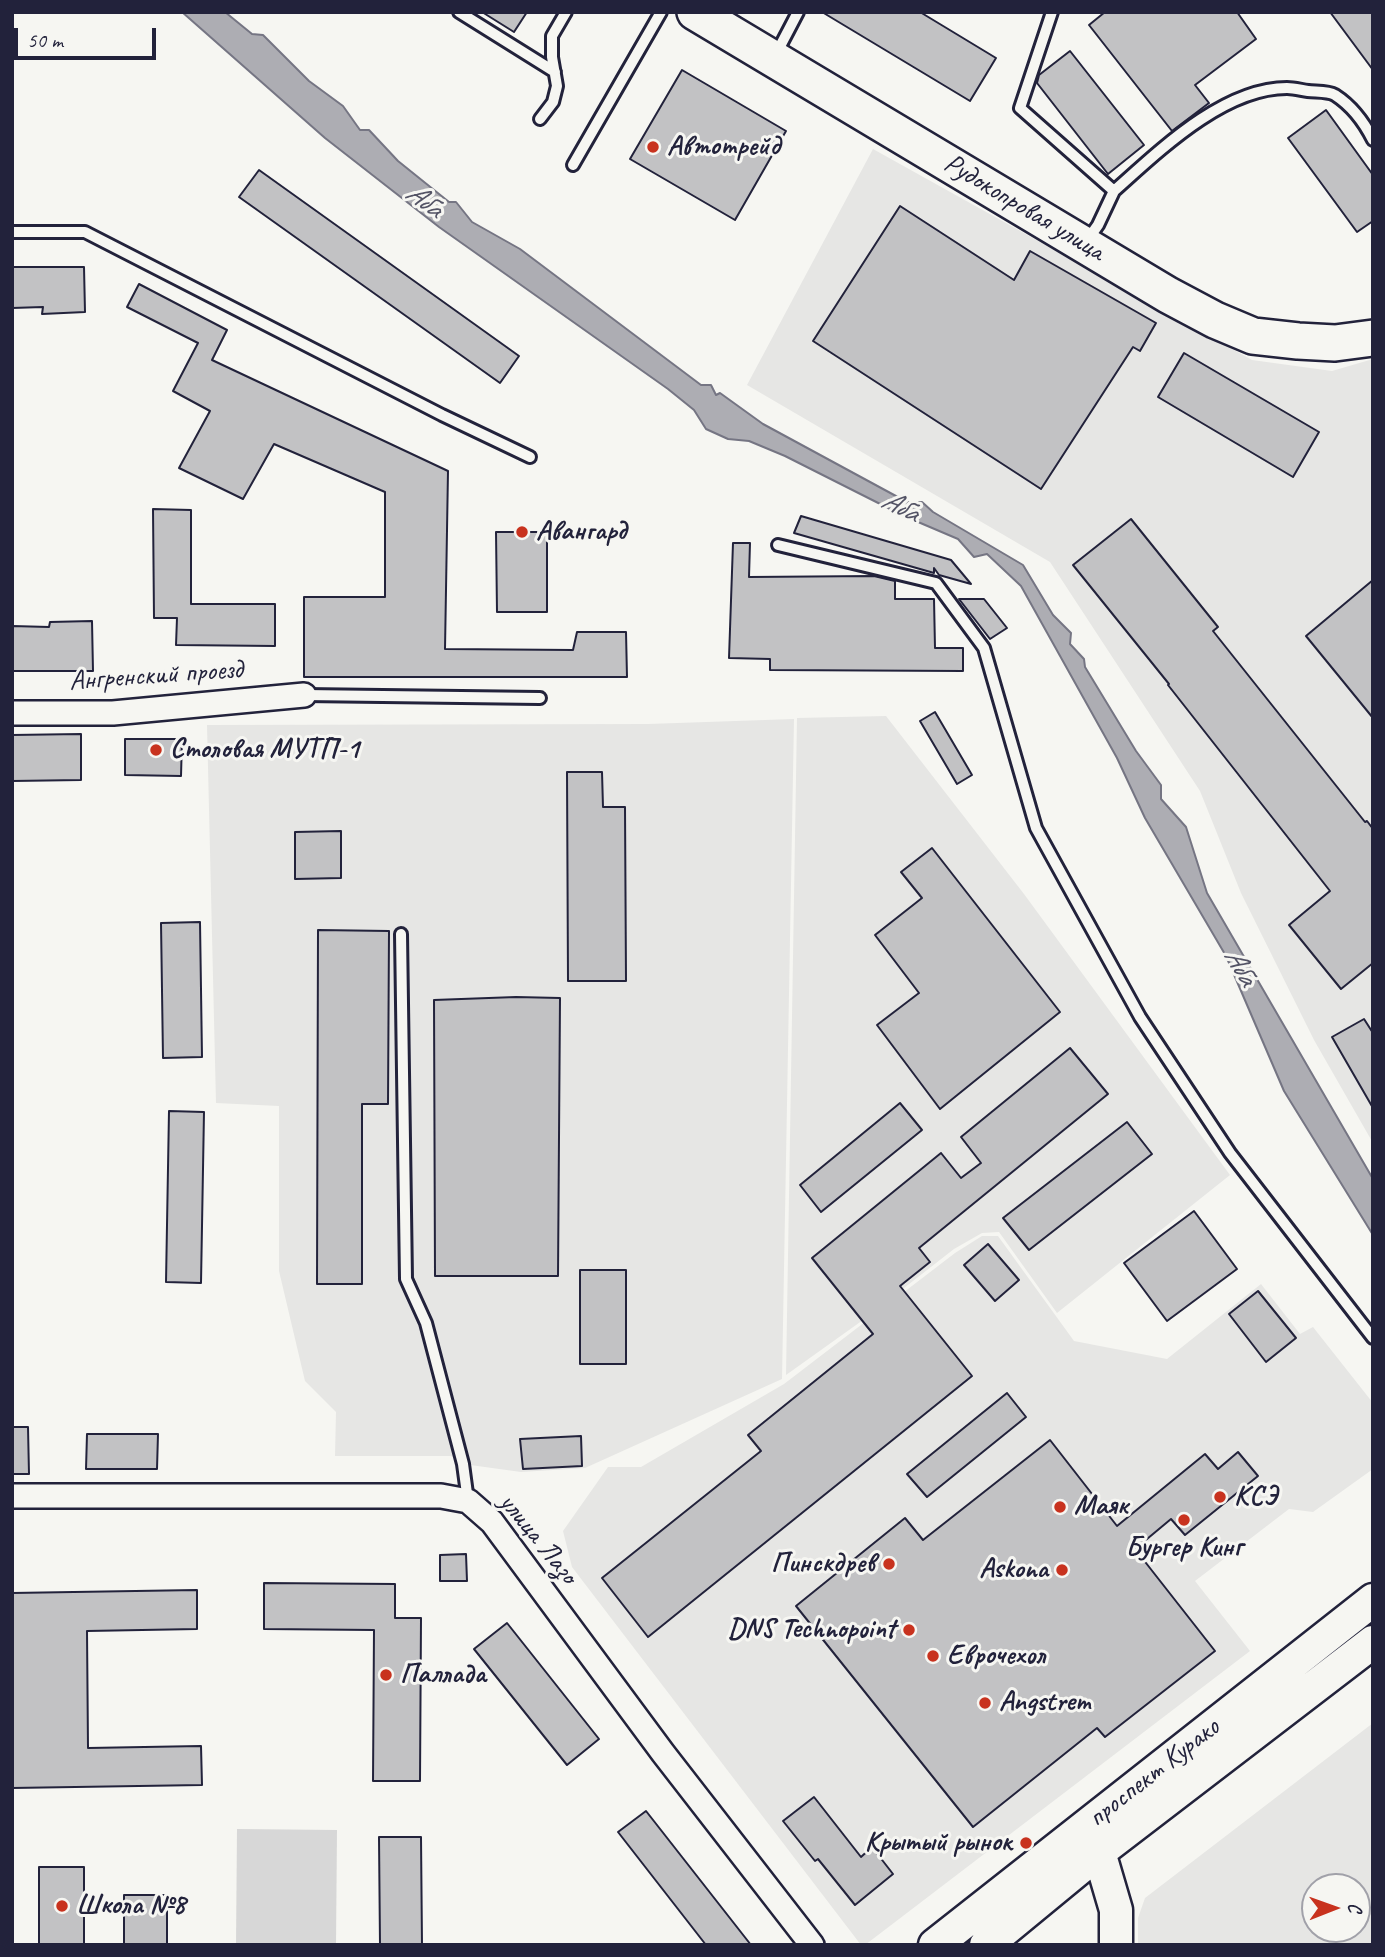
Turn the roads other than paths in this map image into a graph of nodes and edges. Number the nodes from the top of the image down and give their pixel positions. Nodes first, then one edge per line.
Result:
1 (459, 12) edge
2 (566, 12) edge
3 (661, 12) edge
4 (695, 12) edge
5 (798, 12) edge
6 (1052, 12) edge
7 (773, 59) junction
8 (555, 72) junction
9 (540, 119) dead end
10 (1373, 140) edge
11 (573, 165) dead end
12 (1114, 191) junction
13 (12, 232) edge
14 (1085, 245) junction
15 (1373, 338) edge
16 (530, 457) dead end
17 (778, 545) dead end
18 (303, 695) joint
19 (540, 698) dead end
20 (12, 713) edge
21 (401, 934) dead end
22 (1373, 1338) edge
23 (12, 1496) edge
24 (468, 1501) junction
25 (1373, 1600) edge
26 (1373, 1642) edge
27 (1090, 1841) junction
28 (812, 1945) edge
29 (935, 1945) edge
30 (986, 1945) edge
31 (1116, 1945) edge

1 - 8 lane
2 - 8 lane
3 - 11 lane
4 - 7 main road, Рудокопровая улица
5 - 7 lane
6 - 12 lane
7 - 14 main road, Рудокопровая улица
8 - 9 lane
10 - 12 lane
12 - 14 lane
13 - 16 lane
14 - 15 main road, Рудокопровая улица
17 - 22 lane
18 - 19 lane
18 - 20 street, Ангренский проезд
21 - 24 lane
23 - 24 street, улица Лазо
24 - 28 street, улица Лазо
25 - 27 main road, проспект Курако
26 - 27 main road, проспект Курако
27 - 29 main road, проспект Курако
27 - 30 main road, проспект Курако
27 - 31 main road

